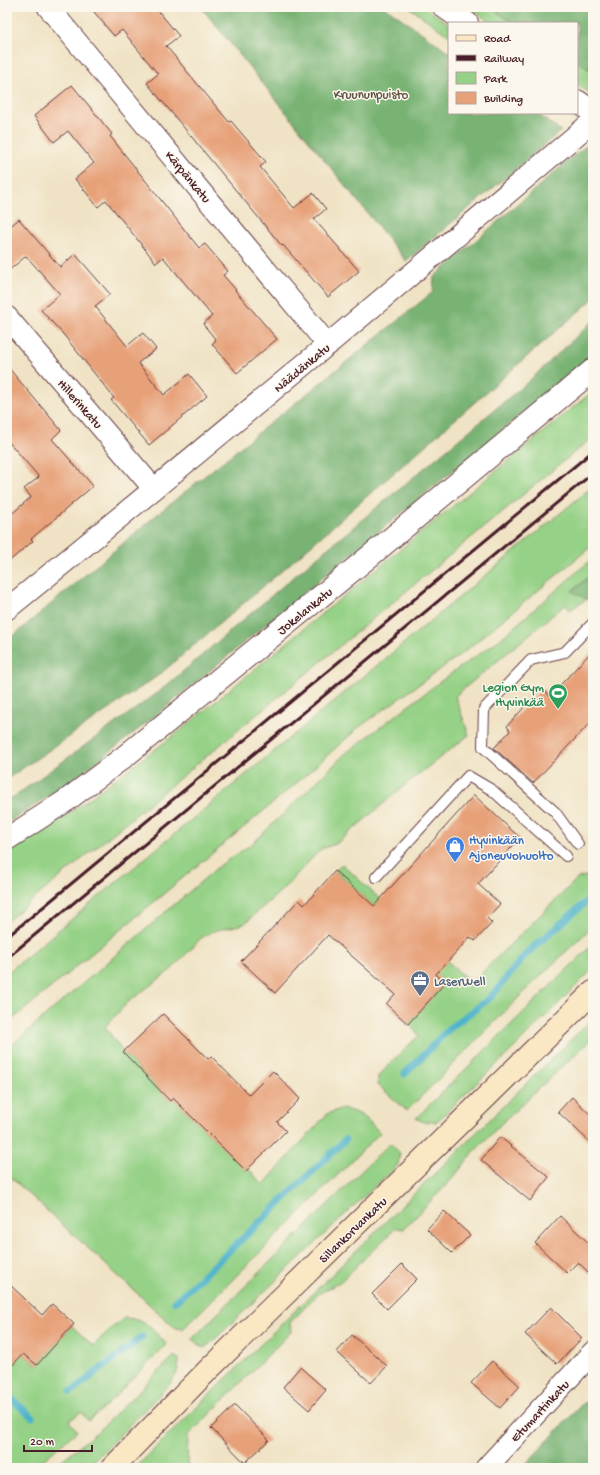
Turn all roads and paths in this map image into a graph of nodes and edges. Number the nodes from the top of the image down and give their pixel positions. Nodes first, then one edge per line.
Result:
1 (48, 7) edge
2 (444, 7) edge
3 (466, 22) edge
4 (578, 102) edge
5 (593, 112) edge
6 (593, 121) edge
7 (7, 317) edge
8 (328, 345) junction
9 (593, 370) edge
10 (154, 489) junction
11 (7, 609) edge
12 (593, 623) edge
13 (7, 839) edge
14 (578, 844) dead end
15 (566, 856) dead end
16 (376, 877) dead end
17 (593, 992) edge
18 (593, 1352) edge
19 (112, 1468) edge
20 (486, 1468) edge

1 - 8 street, Kärpänkatu
2 - 3 street
4 - 5 street
6 - 8 street, Näädänkatu
7 - 10 street, Hillerinkatu
8 - 10 street, Näädänkatu
9 - 13 street, Jokelankatu
10 - 11 street, Näädänkatu
12 - 14 lane
15 - 16 lane
17 - 19 main road, Sillankorvankatu
18 - 20 street, Etumartinkatu

